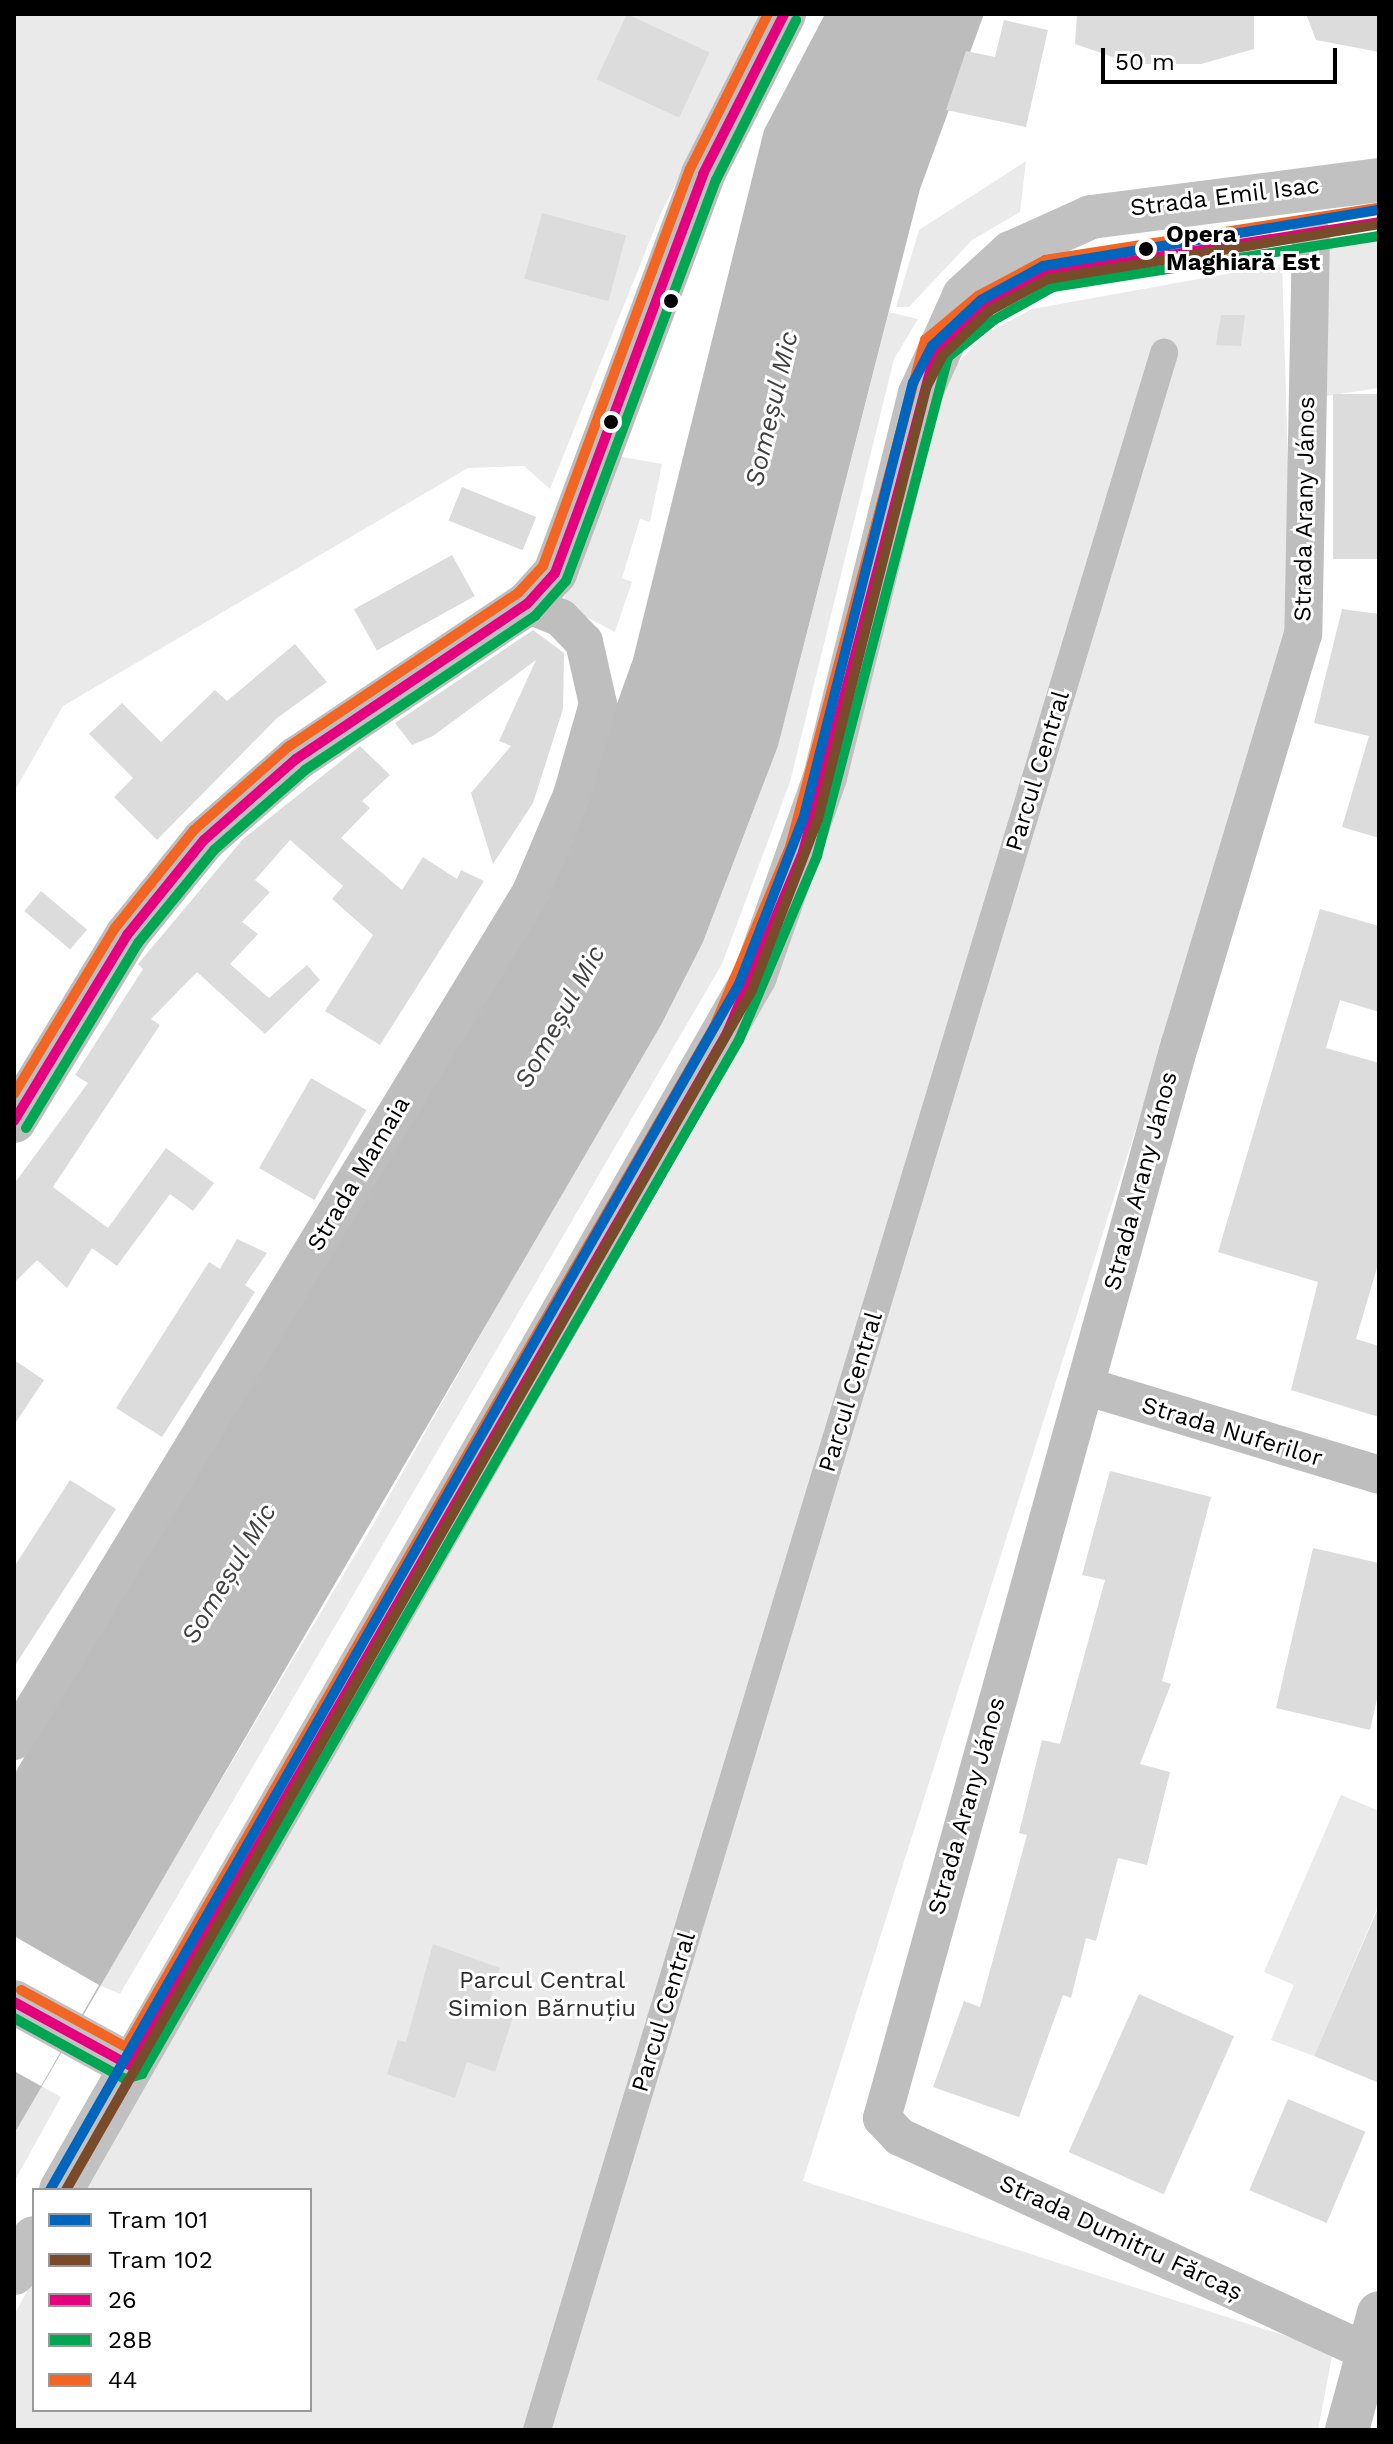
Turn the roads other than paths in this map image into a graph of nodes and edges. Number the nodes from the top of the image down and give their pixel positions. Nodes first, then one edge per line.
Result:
1 (784, 14) edge
2 (1379, 180) edge
3 (1311, 233) dead end
4 (1164, 353) dead end
5 (527, 604) junction
6 (14, 1121) edge
7 (1085, 1386) junction
8 (1379, 1475) edge
9 (14, 1741) edge
10 (14, 2002) edge
11 (131, 2066) junction
12 (882, 2118) joint
13 (62, 2188) edge
14 (32, 2242) edge
15 (14, 2273) edge
16 (1372, 2332) edge
17 (537, 2430) edge
18 (1347, 2430) edge

1 - 5 street
2 - 11 main road, Strada Emil Isac
3 - 7 street, Strada Arany János
4 - 17 street, Parcul Central
5 - 6 street
5 - 9 street, Strada Mamaia
7 - 8 street, Strada Nuferilor
7 - 12 street, Strada Arany János
10 - 11 main road
11 - 13 main road, Strada Emil Isac
12 - 16 street, Strada Dumitru Fărcaș
14 - 15 main road
16 - 18 street

